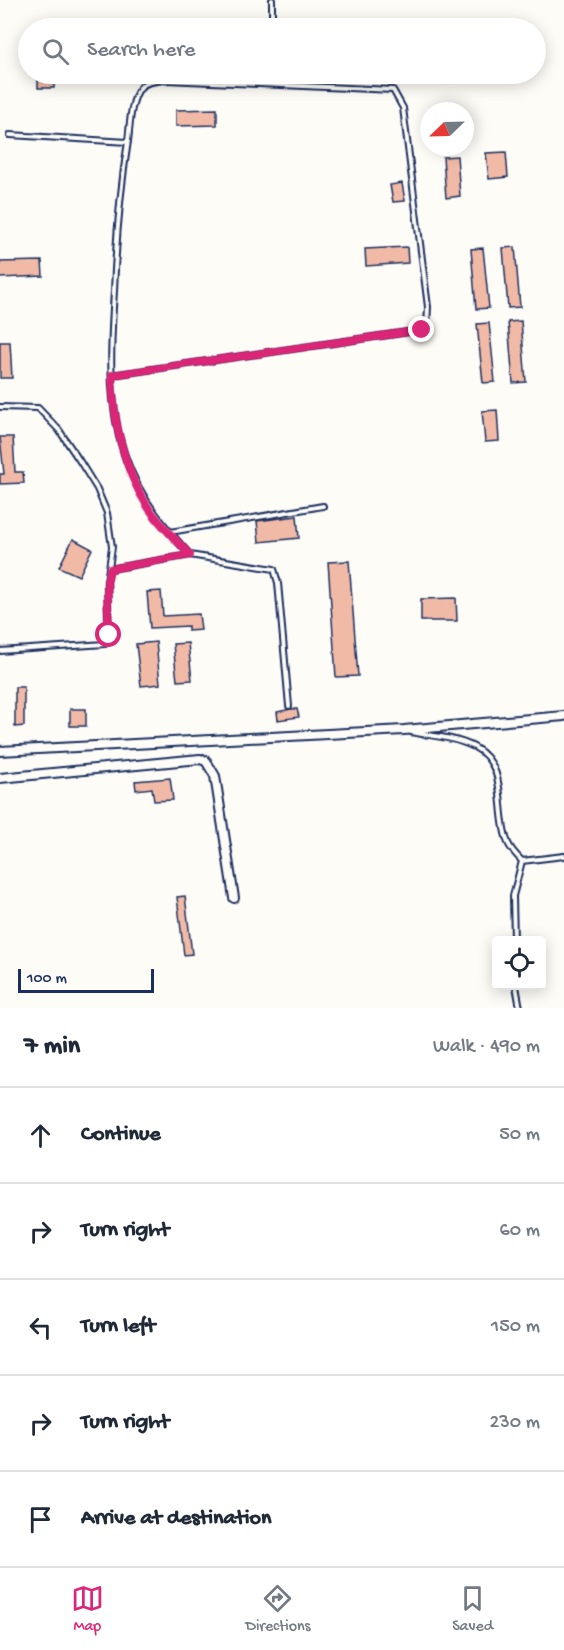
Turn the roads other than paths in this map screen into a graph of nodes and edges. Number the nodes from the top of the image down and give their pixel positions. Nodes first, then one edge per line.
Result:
1 (272, 0) edge
2 (272, 18) edge
3 (146, 84) edge
4 (272, 84) edge
5 (10, 135) dead end
6 (128, 142) junction
7 (112, 375) junction
8 (0, 406) edge
9 (323, 506) dead end
10 (169, 532) junction
11 (190, 555) junction
12 (110, 569) junction
13 (0, 651) edge
14 (289, 706) dead end
15 (564, 716) edge
16 (404, 730) junction
17 (0, 751) edge
18 (0, 778) edge
19 (564, 856) edge
20 (522, 861) junction
21 (234, 898) dead end
22 (514, 936) edge
23 (517, 990) edge
24 (520, 1008) edge

1 - 2 lane
3 - 6 lane
4 - 7 lane
5 - 6 lane
6 - 7 lane
7 - 10 lane
8 - 12 lane
9 - 10 lane
10 - 11 lane
11 - 12 lane
11 - 14 lane
12 - 13 lane
15 - 16 street
16 - 17 street
16 - 20 lane
18 - 21 street
19 - 20 lane
20 - 22 lane
23 - 24 lane

